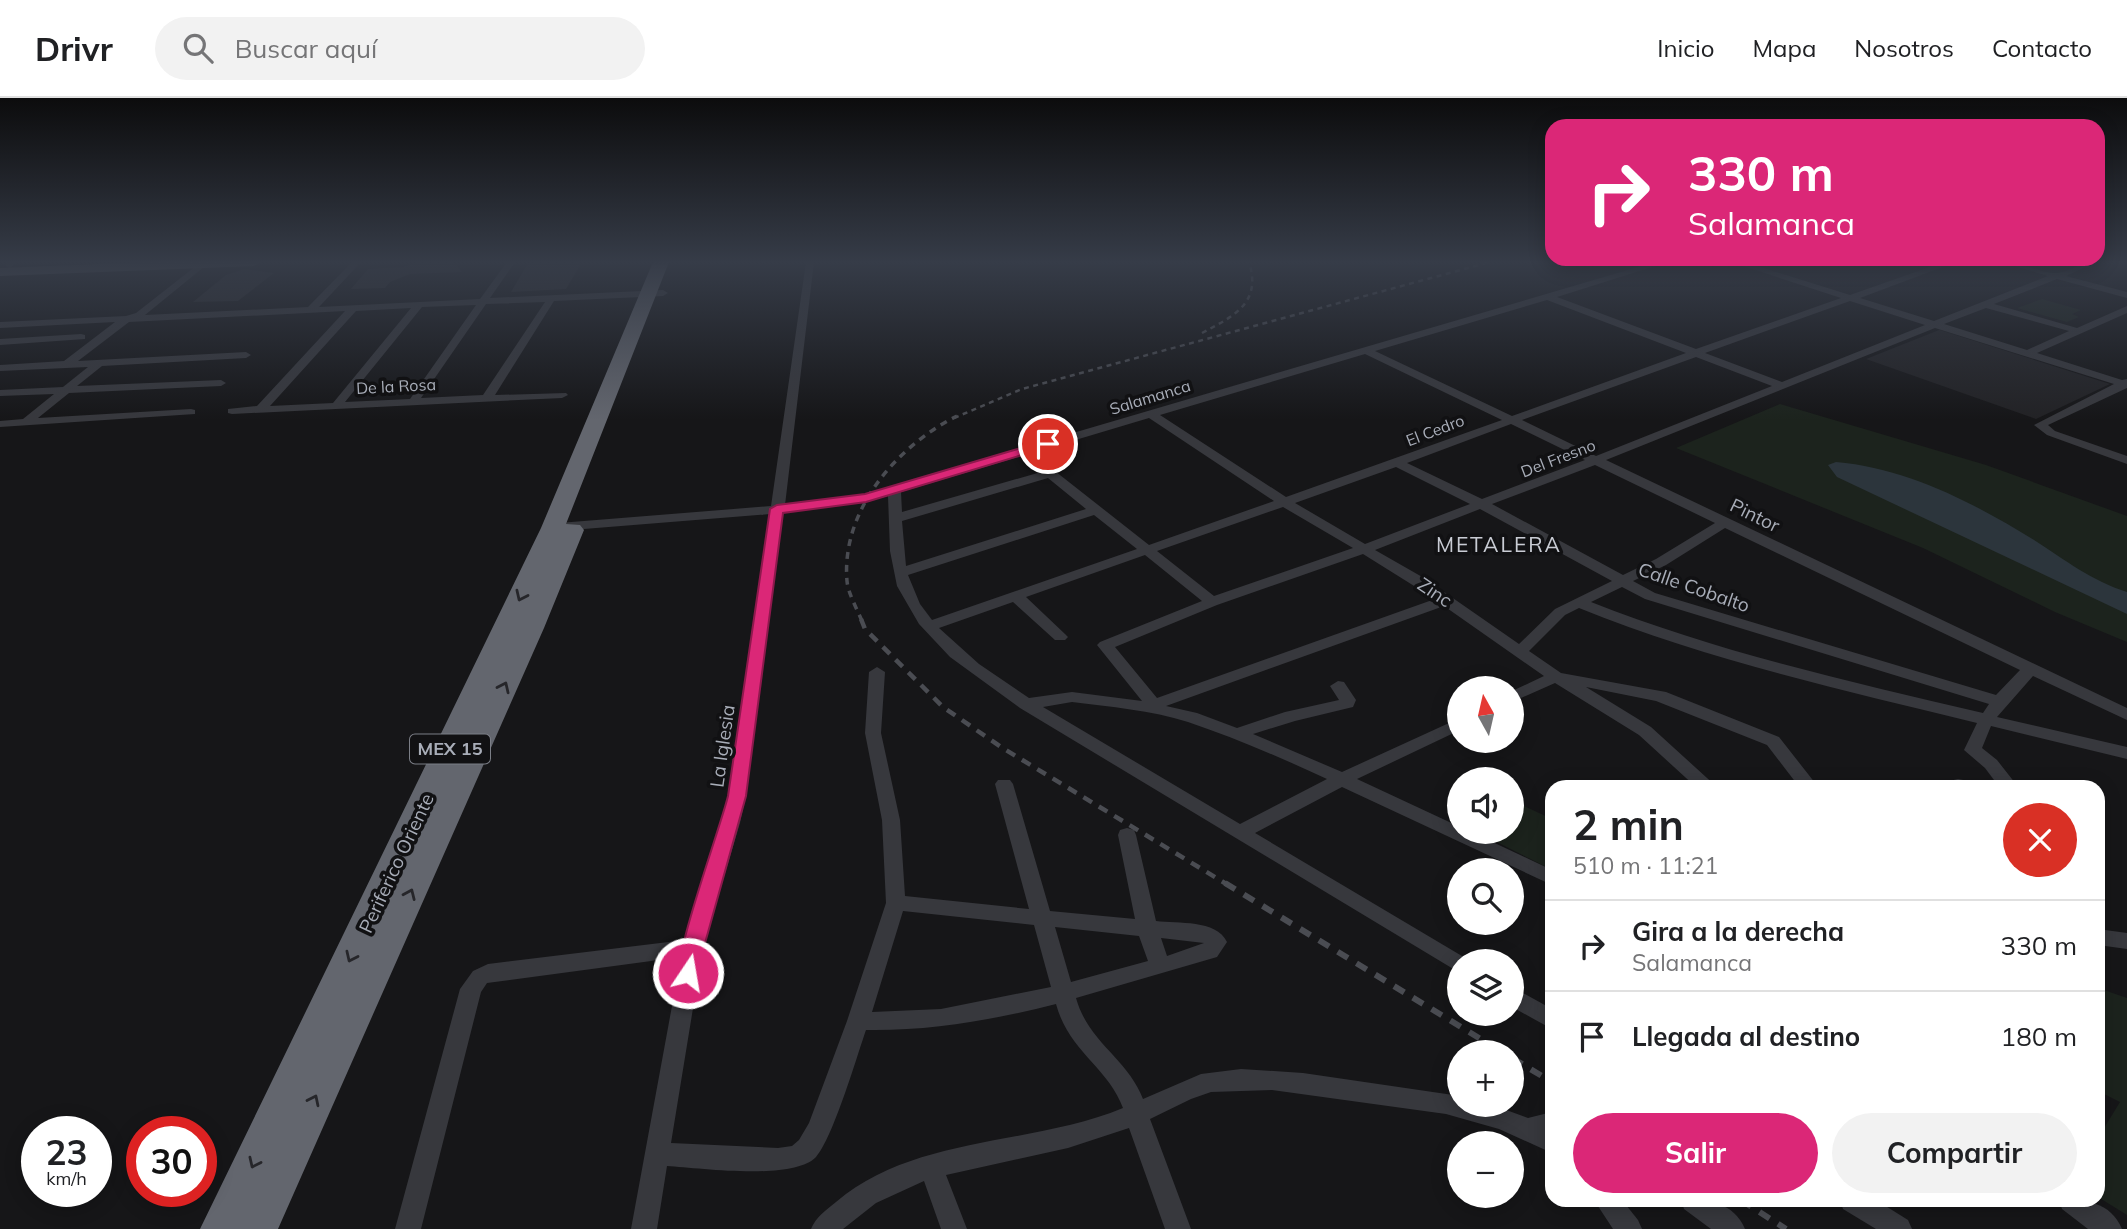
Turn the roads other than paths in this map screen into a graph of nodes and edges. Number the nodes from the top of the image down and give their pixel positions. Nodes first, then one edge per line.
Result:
1 (175, 315) edge
2 (347, 315) edge
3 (411, 315) edge
4 (476, 315) edge
5 (541, 315) edge
6 (647, 315) edge
7 (803, 315) edge
8 (1482, 315) edge
9 (1594, 315) edge
10 (1804, 315) edge
11 (1903, 315) edge
12 (1961, 315) edge
13 (2021, 315) edge
14 (2114, 315) edge
15 (140, 316) junction
16 (126, 319) junction
17 (0, 325) edge
18 (1935, 325) junction
19 (2078, 331) junction
20 (81, 337) dead end
21 (0, 342) edge
22 (102, 348) junction
23 (86, 349) junction
24 (1366, 349) junction
25 (1695, 354) junction
26 (2027, 354) junction
27 (246, 355) dead end
28 (99, 363) junction
29 (82, 364) junction
30 (65, 365) junction
31 (0, 368) edge
32 (221, 383) dead end
33 (2126, 384) edge
34 (1780, 385) junction
35 (65, 391) junction
36 (0, 394) edge
37 (562, 395) dead end
38 (487, 398) junction
39 (414, 401) junction
40 (337, 405) junction
41 (261, 409) junction
42 (232, 411) dead end
43 (191, 412) dead end
44 (1149, 413) junction
45 (1514, 419) junction
46 (25, 422) junction
47 (0, 424) edge
48 (1022, 451) junction
49 (1598, 459) junction
50 (2127, 460) edge
51 (1397, 463) junction
52 (1050, 473) junction
53 (894, 490) junction
54 (1284, 502) junction
55 (1480, 504) junction
56 (777, 509) junction
57 (1098, 509) junction
58 (897, 518) junction
59 (1725, 522) junction
60 (563, 527) junction
61 (1364, 548) junction
62 (1148, 549) junction
63 (900, 573) junction
64 (1622, 581) junction
65 (1016, 596) junction
66 (1447, 600) junction
67 (1212, 602) junction
68 (1577, 602) junction
69 (929, 626) junction
70 (1060, 637) dead end
71 (1521, 650) junction
72 (2030, 670) junction
73 (877, 672) dead end
74 (1556, 677) junction
75 (1338, 686) dead end
76 (1524, 692) edge
77 (1998, 701) junction
78 (1026, 704) junction
79 (1150, 706) junction
80 (2127, 715) edge
81 (1984, 719) junction
82 (1447, 729) edge
83 (1237, 734) junction
84 (2127, 753) edge
85 (1340, 780) junction
86 (1700, 780) edge
87 (1804, 780) edge
88 (2004, 780) edge
89 (1004, 784) dead end
90 (1239, 833) junction
91 (1127, 835) dead end
92 (1545, 875) edge
93 (896, 904) junction
94 (1042, 916) junction
95 (1148, 931) junction
96 (2105, 938) edge
97 (2127, 941) edge
98 (692, 947) junction
99 (1447, 957) edge
100 (1160, 966) junction
101 (1062, 992) junction
102 (1524, 1003) edge
103 (1545, 1016) edge
104 (858, 1021) junction
105 (1136, 1114) junction
106 (1541, 1126) edge
107 (656, 1154) junction
108 (932, 1169) junction
109 (1612, 1207) edge
110 (1702, 1207) edge
111 (1863, 1207) edge
112 (2080, 1207) edge
113 (223, 1229) edge
114 (255, 1229) edge
115 (408, 1229) edge
116 (644, 1229) edge
117 (824, 1229) edge
118 (954, 1229) edge
119 (1178, 1229) edge
120 (1629, 1229) edge
121 (1732, 1229) edge
122 (1899, 1229) edge
123 (2109, 1229) edge

1 - 15 street
2 - 41 street
3 - 40 street
4 - 39 street
5 - 38 street
6 - 60 highway, Periferico Oriente / MEX 15
7 - 56 street, La Iglesia
8 - 24 street, Salamanca
9 - 25 street
10 - 25 street, El Cedro
11 - 18 street
12 - 18 street, Del Fresno
13 - 19 street
14 - 19 street
15 - 16 street
15 - 22 street
16 - 17 street
16 - 23 street
18 - 26 street
18 - 34 street, Del Fresno
19 - 26 street
20 - 21 street
22 - 23 street
22 - 29 street
23 - 30 street
24 - 44 street, Salamanca
24 - 45 street, Pintor
25 - 34 street
25 - 45 street, El Cedro
26 - 33 street
27 - 28 street
28 - 29 street
28 - 35 street
29 - 30 street
30 - 31 street
32 - 35 street
33 - 50 street
34 - 49 street, Del Fresno
35 - 36 street
35 - 46 street
37 - 38 street, De la Rosa
38 - 39 street, De la Rosa
39 - 40 street, De la Rosa
40 - 41 street, De la Rosa
41 - 42 street, De la Rosa
43 - 46 street
44 - 48 street, Salamanca
44 - 54 street, Zinc
45 - 49 street, Pintor
45 - 51 street, El Cedro
46 - 47 street
48 - 52 street
48 - 53 street, Salamanca
49 - 55 street, Del Fresno
49 - 59 street, Pintor
51 - 54 street, El Cedro
51 - 55 street, Calle Cobalto
52 - 57 street
52 - 58 street
53 - 56 street, Salamanca
53 - 58 street
54 - 61 street, Zinc
54 - 62 street, El Cedro
55 - 61 street, Del Fresno
55 - 64 street, Calle Cobalto
56 - 60 street, Salamanca
56 - 98 street, La Iglesia
57 - 62 street
57 - 63 street
58 - 63 street
59 - 64 street
59 - 72 street, Pintor
60 -> 113 highway, Periferico Oriente / MEX 15
114 -> 60 highway, Periferico Oriente / MEX 15
61 - 66 street, Zinc
61 - 67 street, Del Fresno
62 - 65 street, El Cedro
62 - 67 street
63 - 69 street
64 - 68 street
64 - 77 street, Calle Cobalto
65 - 69 street, El Cedro
65 - 70 street
66 - 71 street, Zinc
66 - 79 street
67 - 79 street, Del Fresno
68 - 71 street
68 - 81 street
69 - 78 street
71 - 74 street, Zinc
72 - 77 street
72 - 80 street, Pintor
73 - 93 street
74 - 76 street
74 - 86 street, Zinc
74 - 87 street
75 - 83 street
77 - 81 street
78 - 79 street
78 - 90 street
79 - 83 street
81 - 84 street
81 - 88 street
82 - 85 street
83 - 85 street
85 - 90 street
85 - 92 street
89 - 94 street
90 - 99 street
91 - 95 street
93 - 94 street
93 - 104 street
94 - 95 street
94 - 101 street
95 - 100 street
95 - 100 street
96 - 97 street
98 - 107 street, La Iglesia
98 - 115 street
100 - 101 street
101 - 104 street
101 - 105 street
102 - 103 street
104 - 107 street
105 - 106 street
105 - 108 street
105 - 119 street
107 - 116 street, La Iglesia
108 - 117 street
108 - 118 street
109 - 120 street
110 - 121 street
111 - 122 street
112 - 123 street

